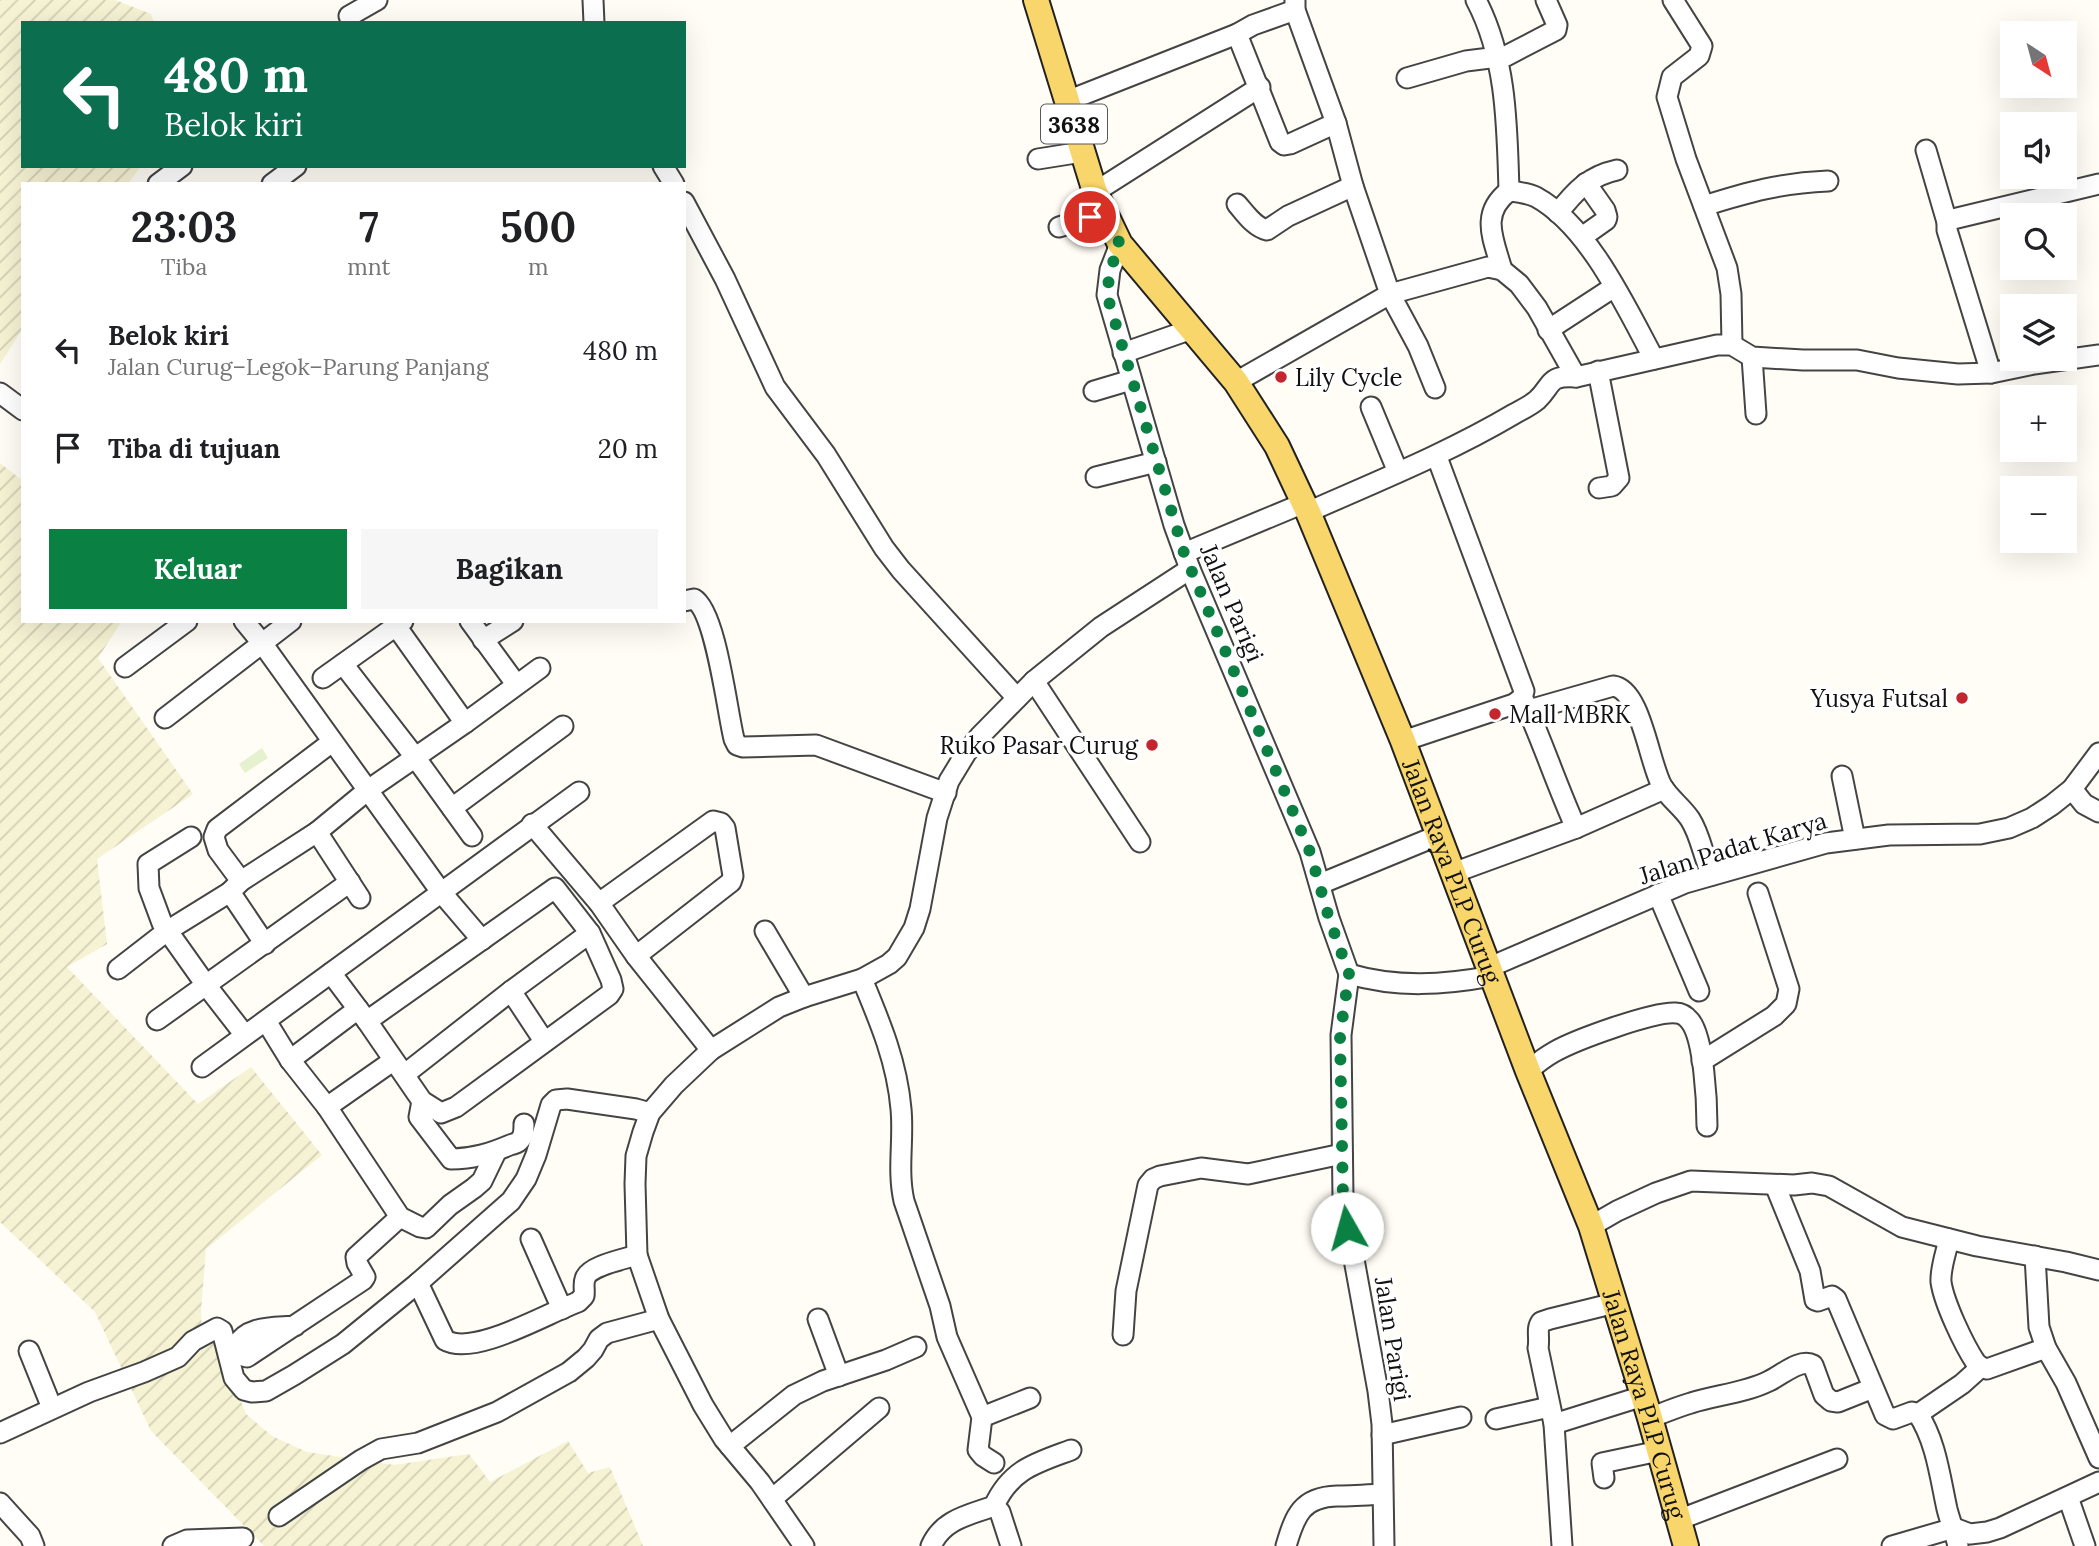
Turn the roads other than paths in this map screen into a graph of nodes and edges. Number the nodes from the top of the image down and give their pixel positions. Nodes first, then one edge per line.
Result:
1 (377, 0) edge
2 (593, 0) edge
3 (1036, 0) edge
4 (1476, 0) edge
5 (1546, 0) edge
6 (1673, 0) edge
7 (1295, 5) edge
8 (347, 13) edge
9 (594, 21) edge
10 (1237, 34) junction
11 (1498, 57) junction
12 (1407, 78) dead end
13 (1260, 87) junction
14 (1067, 101) junction
15 (1336, 123) junction
16 (1926, 150) dead end
17 (1082, 152) junction
18 (1038, 159) dead end
19 (179, 168) edge
20 (291, 168) edge
21 (1617, 170) dead end
22 (270, 177) edge
23 (1828, 181) dead end
24 (161, 182) edge
25 (1586, 183) junction
26 (2099, 184) edge
27 (1353, 186) junction
28 (1509, 191) junction
29 (1095, 192) junction
30 (1237, 204) dead end
31 (686, 205) edge
32 (1704, 206) junction
33 (1558, 213) junction
34 (1107, 218) junction
35 (1947, 222) junction
36 (1059, 227) dead end
37 (1582, 237) junction
38 (1120, 244) junction
39 (1502, 270) junction
40 (1614, 287) junction
41 (1390, 294) junction
42 (1192, 330) junction
43 (1548, 330) junction
44 (1732, 345) junction
45 (1123, 353) junction
46 (2099, 355) edge
47 (1752, 357) junction
48 (1654, 359) junction
49 (1598, 371) junction
50 (1990, 373) junction
51 (1576, 377) junction
52 (1131, 380) junction
53 (1236, 382) junction
54 (1435, 388) dead end
55 (1094, 391) dead end
56 (0, 393) edge
57 (1371, 407) dead end
58 (21, 409) edge
59 (1756, 414) dead end
60 (1437, 457) junction
61 (1156, 462) junction
62 (1398, 472) junction
63 (1097, 477) dead end
64 (1599, 488) dead end
65 (1306, 508) junction
66 (1187, 561) junction
67 (686, 601) edge
68 (184, 623) edge
69 (246, 623) edge
70 (288, 623) edge
71 (471, 623) edge
72 (510, 623) edge
73 (400, 624) edge
74 (483, 640) junction
75 (262, 643) junction
76 (343, 664) junction
77 (125, 667) dead end
78 (540, 668) dead end
79 (323, 678) dead end
80 (1034, 681) junction
81 (516, 684) junction
82 (1017, 698) junction
83 (1526, 703) junction
84 (165, 718) dead end
85 (466, 723) junction
86 (563, 726) dead end
87 (1403, 741) junction
88 (332, 742) junction
89 (2099, 752) edge
90 (415, 757) junction
91 (1842, 776) dead end
92 (1664, 789) junction
93 (2072, 789) junction
94 (368, 790) junction
95 (579, 792) dead end
96 (946, 793) junction
97 (452, 807) junction
98 (2099, 812) edge
99 (532, 824) junction
100 (1576, 828) junction
101 (317, 832) junction
102 (1439, 835) junction
103 (472, 836) dead end
104 (191, 837) dead end
105 (1855, 839) junction
106 (1140, 842) dead end
107 (1453, 873) junction
108 (1712, 875) junction
109 (1320, 884) junction
110 (236, 886) junction
111 (440, 892) junction
112 (1759, 893) dead end
113 (1658, 894) junction
114 (599, 903) junction
115 (167, 931) junction
116 (765, 931) dead end
117 (590, 933) junction
118 (482, 940) junction
119 (265, 944) junction
120 (636, 956) junction
121 (118, 969) dead end
122 (1491, 971) junction
123 (331, 973) junction
124 (1349, 974) junction
125 (863, 979) junction
126 (206, 985) junction
127 (510, 990) junction
128 (1699, 991) dead end
129 (804, 997) junction
130 (363, 1015) junction
131 (157, 1020) dead end
132 (266, 1021) junction
133 (244, 1034) junction
134 (544, 1041) junction
135 (711, 1050) junction
136 (290, 1060) junction
137 (1702, 1061) junction
138 (202, 1066) dead end
139 (396, 1069) junction
140 (1528, 1071) junction
141 (422, 1101) junction
142 (327, 1107) junction
143 (650, 1113) junction
144 (524, 1124) dead end
145 (1707, 1126) dead end
146 (496, 1152) junction
147 (1342, 1154) junction
148 (451, 1159) junction
149 (1775, 1185) junction
150 (474, 1188) junction
151 (400, 1217) junction
152 (1591, 1226) junction
153 (530, 1239) dead end
154 (1948, 1239) junction
155 (637, 1255) junction
156 (2035, 1256) junction
157 (2099, 1270) edge
158 (418, 1283) junction
159 (1615, 1303) junction
160 (562, 1309) junction
161 (659, 1320) junction
162 (818, 1320) dead end
163 (295, 1326) dead end
164 (1123, 1335) dead end
165 (916, 1347) dead end
166 (2046, 1348) junction
167 (29, 1351) dead end
168 (1981, 1367) junction
169 (839, 1376) junction
170 (1873, 1388) junction
171 (1030, 1398) dead end
172 (1646, 1407) junction
173 (52, 1408) junction
174 (879, 1408) dead end
175 (1918, 1413) junction
176 (1551, 1416) junction
177 (982, 1417) junction
178 (1461, 1417) dead end
179 (1496, 1419) dead end
180 (0, 1433) edge
181 (1382, 1435) junction
182 (730, 1446) junction
183 (1071, 1450) dead end
184 (1659, 1451) junction
185 (2099, 1458) edge
186 (1837, 1460) dead end
187 (994, 1463) dead end
188 (1604, 1478) dead end
189 (2099, 1482) edge
190 (1382, 1494) junction
191 (2068, 1497) junction
192 (772, 1499) junction
193 (0, 1503) edge
194 (995, 1506) junction
195 (279, 1516) dead end
196 (1678, 1520) junction
197 (1956, 1537) edge
198 (243, 1538) dead end
199 (34, 1546) edge
200 (173, 1546) edge
201 (804, 1546) edge
202 (931, 1546) edge
203 (1011, 1546) edge
204 (1286, 1546) edge
205 (1384, 1546) edge
206 (1562, 1546) edge
207 (1686, 1546) edge
208 (1892, 1546) edge
209 (2085, 1546) edge

1 - 8 street
2 - 9 street
3 - 14 main road, 3638
4 - 11 street
5 - 11 street
6 - 32 street
7 - 10 street
7 - 15 street
10 - 13 street
10 - 14 street
11 - 12 street
11 - 28 street
13 - 15 street
13 - 29 street
14 - 17 main road, 3638
15 - 27 street
16 - 35 street
17 - 18 street
17 - 29 main road, 3638
19 - 24 street
20 - 22 street
21 - 25 street
23 - 32 street
25 - 33 street
25 - 37 street
26 - 35 street
27 - 30 street
27 - 41 street
28 - 33 street
28 - 39 street
29 - 34 main road, 3638
31 - 82 street
32 - 44 street
33 - 37 street
34 - 36 street
34 - 38 main road, 3638
35 - 50 street
37 - 40 street
38 - 42 main road, Jalan Raya PLP Curug
38 - 45 street, Jalan Parigi
39 - 41 street
39 - 43 street
40 - 43 street
40 - 48 street
41 - 53 street
41 - 54 street
42 - 45 street
42 - 53 main road, Jalan Raya PLP Curug
43 - 51 street
44 - 47 street
44 - 48 street
45 - 52 street, Jalan Parigi
46 - 50 street
47 - 50 street
47 - 59 street
48 - 49 street
49 - 51 street
49 - 64 street
51 - 60 street
52 - 55 street
52 - 61 street, Jalan Parigi
53 - 65 main road, Jalan Raya PLP Curug
56 - 58 street
57 - 62 street
60 - 62 street
60 - 83 street
61 - 63 street
61 - 66 street, Jalan Parigi
62 - 65 street
65 - 66 street
65 - 87 main road, Jalan Raya PLP Curug
66 - 80 street
66 - 109 street, Jalan Parigi
67 - 96 street
68 - 77 street
69 - 75 street
70 - 75 street
71 - 74 street
72 - 74 street
73 - 76 street
73 - 85 street
74 - 81 street
75 - 84 street
75 - 88 street
76 - 79 street
76 - 90 street
78 - 81 street
80 - 82 street
80 - 106 street
81 - 85 street
82 - 96 street
83 - 87 street
83 - 92 street
83 - 100 street
85 - 90 street
86 - 97 street
87 - 102 main road, Jalan Raya PLP Curug
88 - 94 street
88 - 110 street
89 - 93 street, Jalan Padat Karya
90 - 94 street
90 - 97 street
91 - 105 street
92 - 100 street
92 - 108 street
93 - 98 street
93 - 105 street, Jalan Padat Karya
94 - 101 street
94 - 111 street
95 - 99 street
96 - 125 street
97 - 103 street
99 - 111 street
99 - 114 street
100 - 107 street
101 - 110 street
101 - 119 street
102 - 107 main road, Jalan Raya PLP Curug
102 - 109 street
104 - 115 street
105 - 108 street, Jalan Padat Karya
107 - 122 main road, Jalan Raya PLP Curug
108 - 113 street, Jalan Padat Karya
109 - 124 street, Jalan Parigi
110 - 115 street
110 - 119 street
111 - 118 street
111 - 123 street
112 - 137 street
113 - 122 street, Jalan Padat Karya
113 - 128 street
114 - 120 street
114 - 120 street
115 - 121 street
115 - 126 street
116 - 129 street
117 - 118 street
117 - 127 street
117 - 134 street
118 - 130 street
119 - 126 street
120 - 135 street
122 - 124 street
122 - 140 main road, Jalan Raya PLP Curug
123 - 130 street
123 - 132 street
124 - 147 street, Jalan Parigi
125 - 129 street
125 - 177 street
126 - 131 street
126 - 133 street
127 - 134 street
127 - 139 street
129 - 135 street
130 - 136 street
130 - 139 street
132 - 133 street
132 - 136 street
133 - 138 street
134 - 141 street
135 - 143 street
136 - 142 street
137 - 140 street
137 - 145 street
139 - 141 street
139 - 142 street
140 - 152 main road, Jalan Raya PLP Curug
141 - 148 street
142 - 151 street
143 - 155 street
143 - 158 street
144 - 146 street
146 - 148 street
146 - 150 street
147 - 164 street
147 - 181 street, Jalan Parigi
148 - 150 street
149 - 152 street
149 - 154 street
149 - 170 street
150 - 151 street
151 - 163 street
152 - 159 main road, Jalan Raya PLP Curug
153 - 160 street
154 - 156 street
154 - 168 street
155 - 160 street
155 - 161 street
156 - 157 street
156 - 166 street
158 - 160 street
158 - 173 street
159 - 172 main road, Jalan Raya PLP Curug
159 - 176 street
161 - 182 street
161 - 195 street
162 - 169 street
165 - 169 street
166 - 168 street
166 - 185 street
167 - 173 street
168 - 175 street
169 - 182 street
170 - 172 street
170 - 175 street
171 - 177 street
172 - 176 street
172 - 184 main road, Jalan Raya PLP Curug
173 - 180 street
174 - 192 street
175 - 197 street
176 - 179 street
176 - 206 street
177 - 187 street
178 - 181 street
181 - 190 street, Jalan Parigi
182 - 192 street
183 - 194 street
184 - 188 street
184 - 196 main road, Jalan Raya PLP Curug
186 - 196 street
189 - 191 street
190 - 204 street
190 - 205 street, Jalan Parigi
191 - 197 street
191 - 209 street
192 - 201 street
193 - 199 street
194 - 202 street
194 - 203 street
196 - 207 main road, Jalan Raya PLP Curug
197 - 208 street
198 - 200 street

